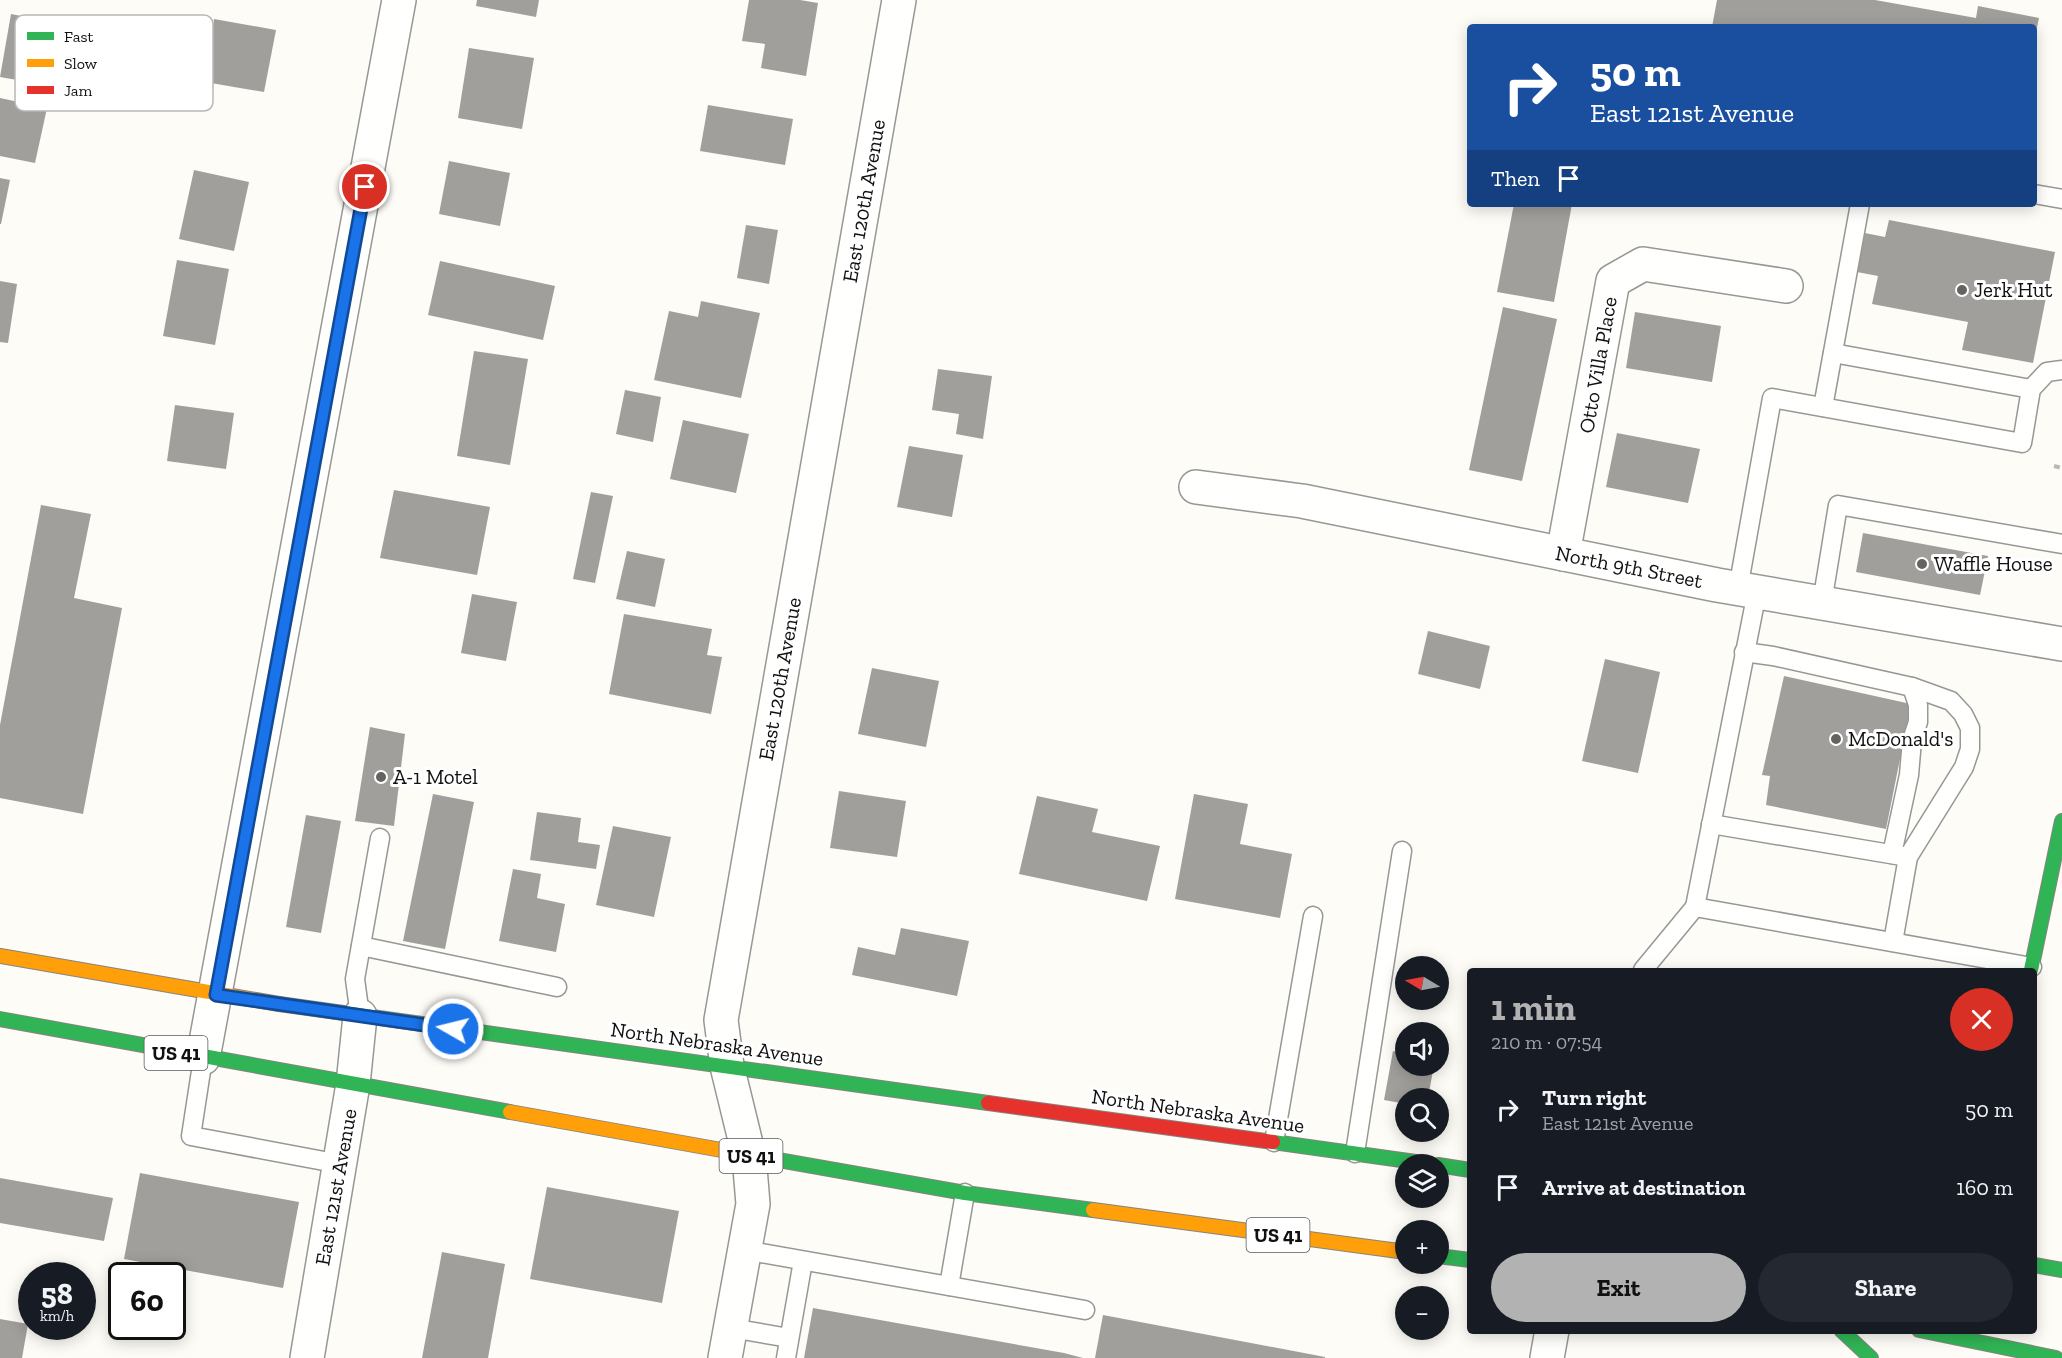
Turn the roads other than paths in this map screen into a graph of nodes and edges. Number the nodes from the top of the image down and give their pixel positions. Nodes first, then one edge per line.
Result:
1 (399, 0) edge
2 (899, 0) edge
3 (2037, 195) edge
4 (2062, 199) edge
5 (1859, 207) edge
6 (1786, 286) dead end
7 (1833, 353) junction
8 (2062, 370) edge
9 (2031, 389) junction
10 (1823, 407) junction
11 (1196, 487) dead end
12 (2062, 544) edge
13 (1563, 554) junction
14 (1748, 590) junction
15 (1822, 603) junction
16 (2062, 644) edge
17 (1744, 652) junction
18 (1912, 687) junction
19 (2062, 821) edge
20 (1711, 824) junction
21 (380, 838) dead end
22 (1402, 851) dead end
23 (1900, 856) junction
24 (1695, 907) junction
25 (1313, 916) dead end
26 (1893, 942) junction
27 (361, 946) junction
28 (0, 956) edge
29 (1645, 968) edge
30 (2027, 968) edge
31 (2032, 968) edge
32 (557, 987) dead end
33 (216, 995) junction
34 (360, 1016) junction
35 (0, 1019) edge
36 (203, 1058) junction
37 (727, 1066) junction
38 (353, 1084) junction
39 (1274, 1142) junction
40 (1355, 1154) junction
41 (749, 1156) junction
42 (1395, 1159) edge
43 (340, 1164) junction
44 (1449, 1167) edge
45 (1467, 1170) edge
46 (965, 1193) junction
47 (744, 1251) junction
48 (1395, 1251) edge
49 (1449, 1257) edge
50 (1467, 1260) edge
51 (803, 1261) junction
52 (2037, 1266) edge
53 (2062, 1270) edge
54 (949, 1286) junction
55 (1085, 1310) dead end
56 (1551, 1334) edge
57 (1845, 1334) edge
58 (1935, 1334) edge
59 (789, 1338) junction
60 (1956, 1339) edge
61 (728, 1343) edge
62 (2062, 1348) edge
63 (308, 1358) edge
64 (786, 1358) edge
65 (1547, 1358) edge
66 (1871, 1358) edge
67 (2058, 1358) edge

1 - 33 street
2 - 37 street, East 120th Avenue
3 - 4 lane
5 - 7 lane
6 - 13 street, Otto Villa Place
7 - 9 lane
7 - 10 lane
8 - 9 lane
9 - 10 lane
10 - 14 lane
11 - 13 street, North 9th Street
12 - 15 lane
13 - 14 street, North 9th Street
14 - 15 street, North 9th Street
14 - 17 lane
15 - 16 street, North 9th Street
17 - 18 lane
17 - 20 lane
18 - 23 lane
18 - 23 lane
19 - 31 main road
20 - 23 lane
20 - 24 lane
21 - 27 lane
22 - 40 lane
23 - 26 lane
24 - 26 lane
24 - 29 lane
25 - 39 lane
26 - 30 lane
27 - 32 lane
27 - 34 lane
28 - 33 main road, North Nebraska Avenue
33 - 34 main road, North Nebraska Avenue
33 - 36 street
34 - 37 main road, North Nebraska Avenue
34 - 38 street, East 121st Avenue
35 - 36 main road, US 41
36 - 38 main road, US 41
36 - 43 lane
37 - 39 main road, North Nebraska Avenue
37 - 41 street, East 120th Avenue
38 - 41 main road, US 41
38 - 43 street, East 121st Avenue
39 - 40 main road, North Nebraska Avenue
40 - 42 main road, North Nebraska Avenue
41 - 46 main road, US 41
41 - 47 street, East 120th Avenue
43 - 63 street, East 121st Avenue
44 - 45 main road
46 - 48 main road, US 41
46 - 54 lane
47 - 51 lane
47 - 61 street, East 120th Avenue
49 - 50 main road
51 - 54 lane
51 - 59 lane
52 - 53 main road
54 - 55 lane
56 - 65 street
57 - 66 main road
58 - 60 main road
59 - 61 lane
59 - 64 lane
60 - 67 main road
62 - 67 main road

